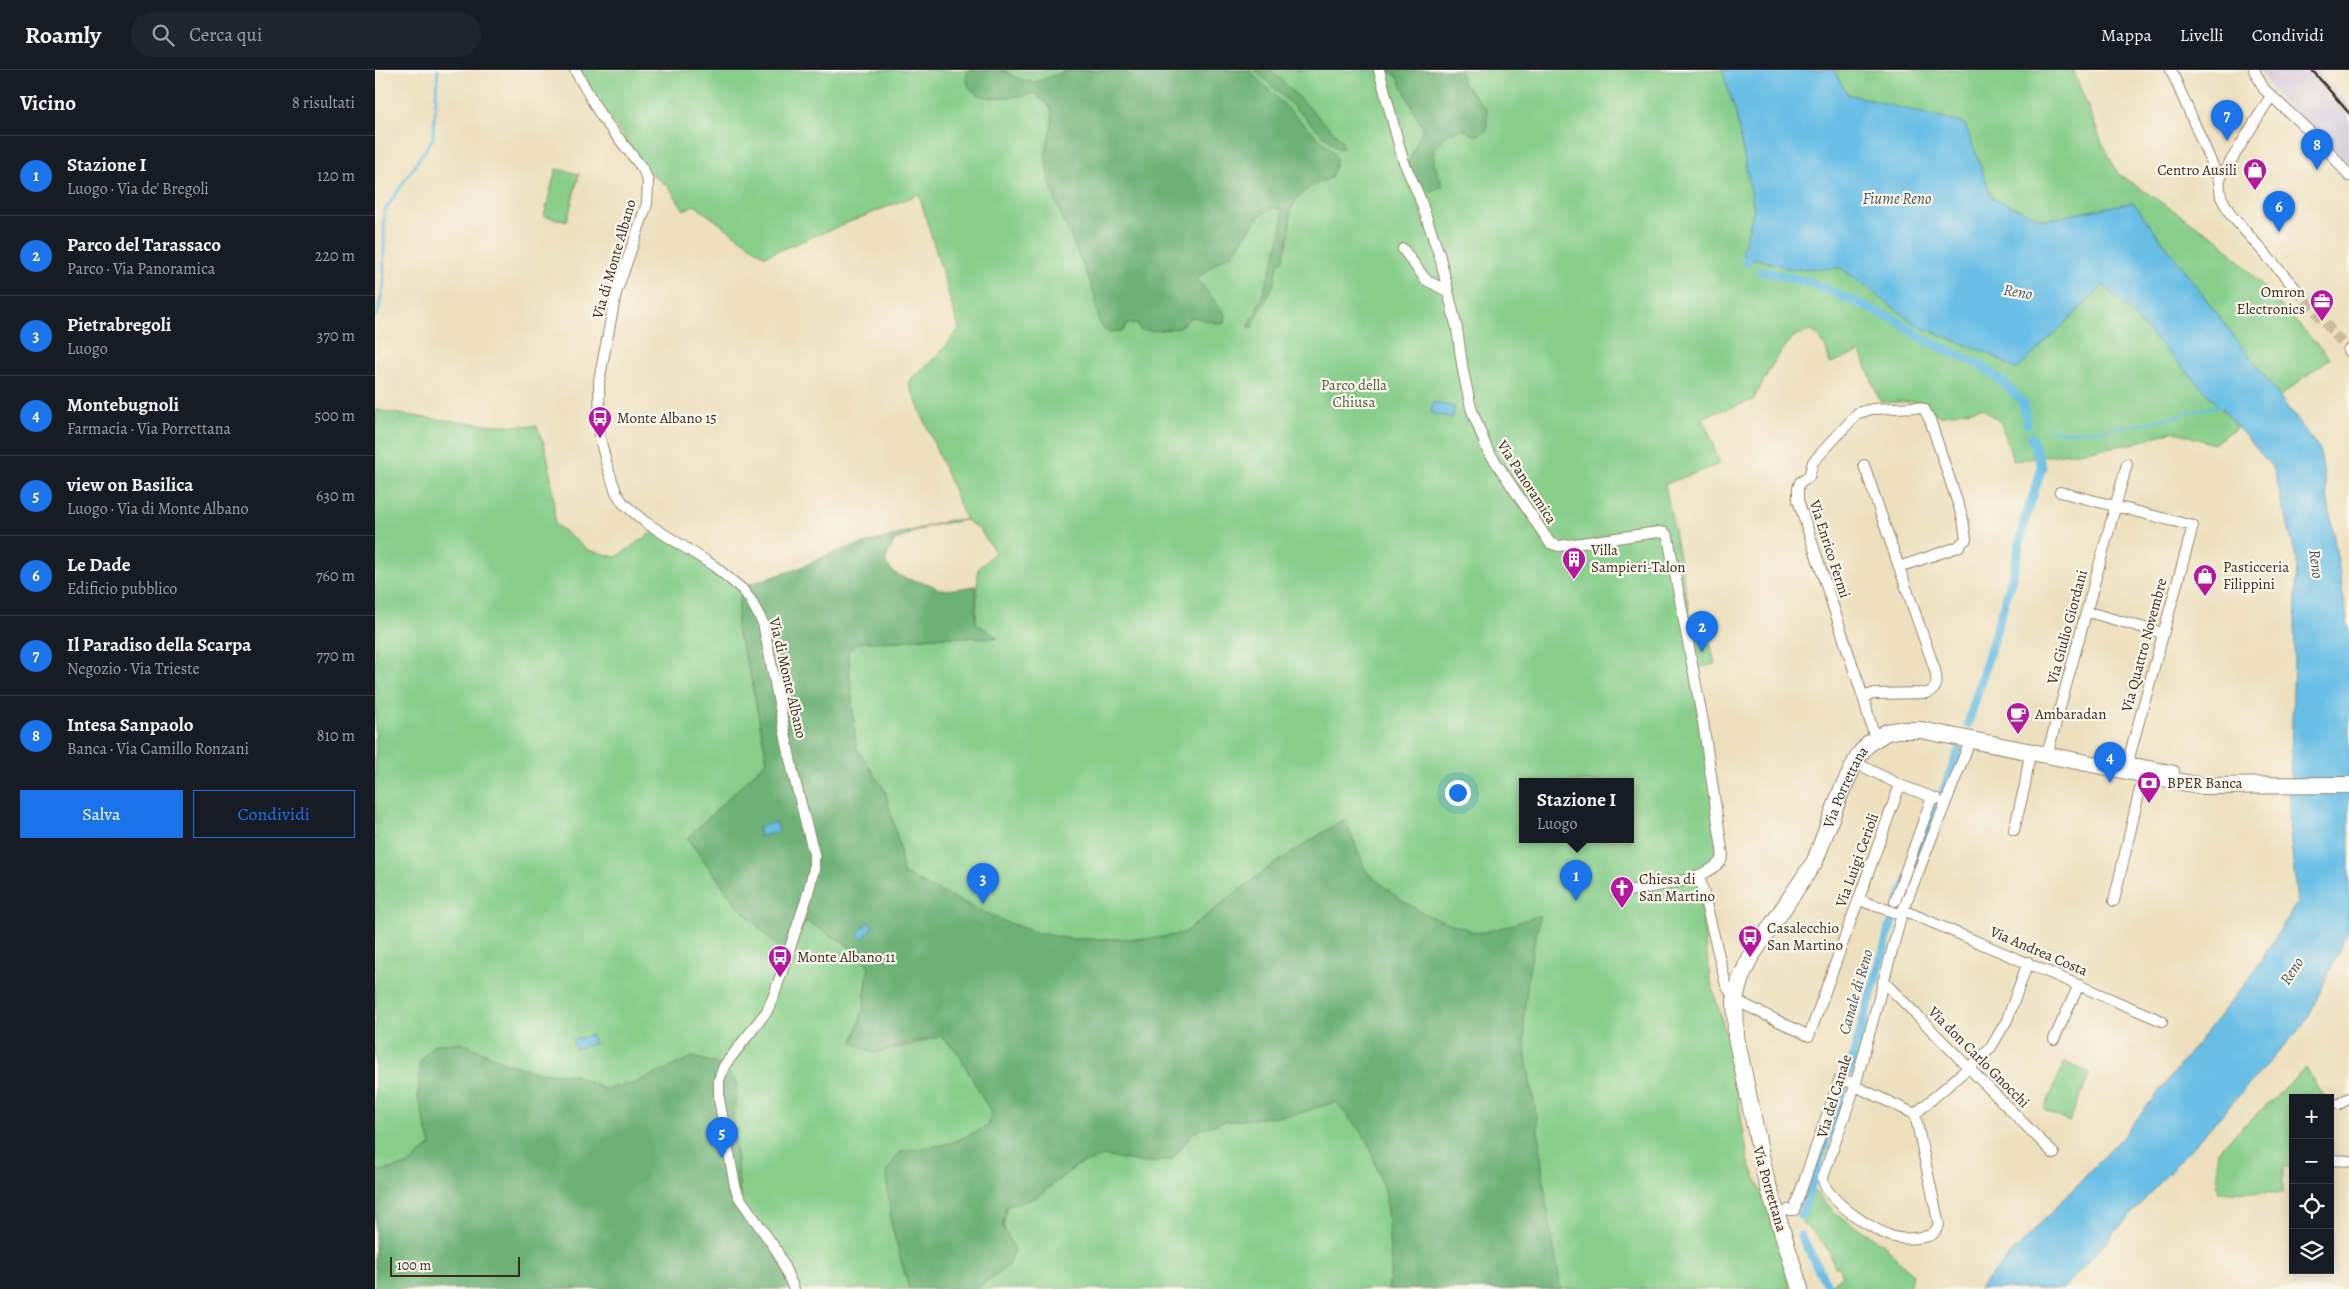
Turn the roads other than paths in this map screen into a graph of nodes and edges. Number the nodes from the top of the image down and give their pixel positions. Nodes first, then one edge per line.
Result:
1 (575, 70) edge
2 (1379, 70) edge
3 (2171, 70) edge
4 (2255, 70) edge
5 (2271, 96) junction
6 (2349, 176) edge
7 (2219, 180) junction
8 (1403, 249) dead end
9 (2296, 289) tunnel mouth
10 (1447, 291) junction
11 (2127, 464) dead end
12 (1864, 465) dead end
13 (2059, 492) dead end
14 (2115, 506) junction
15 (1899, 567) junction
16 (2088, 612) junction
17 (2162, 633) junction
18 (1863, 697) junction
19 (1875, 738) junction
20 (1971, 739) junction
21 (2030, 751) junction
22 (2047, 755) junction
23 (1854, 762) junction
24 (2126, 767) junction
25 (2174, 771) dead end
26 (2143, 776) junction
27 (1900, 785) junction
28 (2349, 785) edge
29 (1932, 797) junction
30 (1945, 802) junction
31 (2014, 830) dead end
32 (1699, 876) junction
33 (1616, 893) dead end
34 (1859, 900) junction
35 (1895, 901) dead end
36 (2114, 901) dead end
37 (1902, 912) junction
38 (2028, 962) junction
39 (1883, 981) junction
40 (2079, 985) junction
41 (1735, 1000) junction
42 (2162, 1021) dead end
43 (2054, 1039) dead end
44 (1970, 1068) junction
45 (1855, 1084) junction
46 (2349, 1098) edge
47 (2339, 1104) dead end
48 (1915, 1114) junction
49 (2054, 1154) dead end
50 (2334, 1160) edge
51 (2349, 1161) edge
52 (1788, 1210) dead end
53 (794, 1289) edge
54 (1800, 1289) edge

1 - 53 street, Via di Monte Albano
2 - 10 street, Via Panoramica
3 - 7 street
4 - 5 street
5 - 6 street
5 - 7 street
7 - 9 street
8 - 10 street
10 - 32 street, Via Panoramica
11 - 14 street, Via Giulio Giordani
12 - 15 street
13 - 14 street
14 - 16 street, Via Giulio Giordani
14 - 17 street, Via Quattro Novembre
15 - 18 street
15 - 18 street, Via Enrico Fermi
16 - 17 street
16 - 22 street, Via Giulio Giordani
17 - 24 street, Via Quattro Novembre
18 - 19 street, Via Enrico Fermi
19 - 20 main road, Via Porrettana
19 - 23 main road, Via Porrettana
20 - 21 main road, Via Porrettana
20 - 30 street, Via del Canale
21 - 22 main road, Via Porrettana
21 - 31 street
22 - 24 main road, Via Porrettana
23 - 27 street
23 - 41 main road, Via Porrettana
24 - 25 street
24 - 26 main road, Via Porrettana
26 - 28 main road, Via Porrettana
26 - 36 street
27 - 29 street
27 - 34 street, Via Luigi Cerioli
29 - 30 street
29 - 35 street
30 - 37 street, Via del Canale
32 - 33 street
32 - 41 street
34 - 37 street, Via Andrea Costa
34 - 41 street, Via Luigi Cerioli
37 - 38 street, Via Andrea Costa
37 - 39 street, Via del Canale
38 - 40 street, Via Andrea Costa
38 - 44 street
39 - 44 street, Via don Carlo Gnocchi
39 - 45 street, Via del Canale
40 - 42 street, Via Andrea Costa
40 - 43 street
41 - 54 main road, Via Porrettana
44 - 48 street
44 - 49 street, Via don Carlo Gnocchi
45 - 48 street
45 - 48 street, Via del Canale
45 - 52 street
46 - 47 street
50 - 51 street

